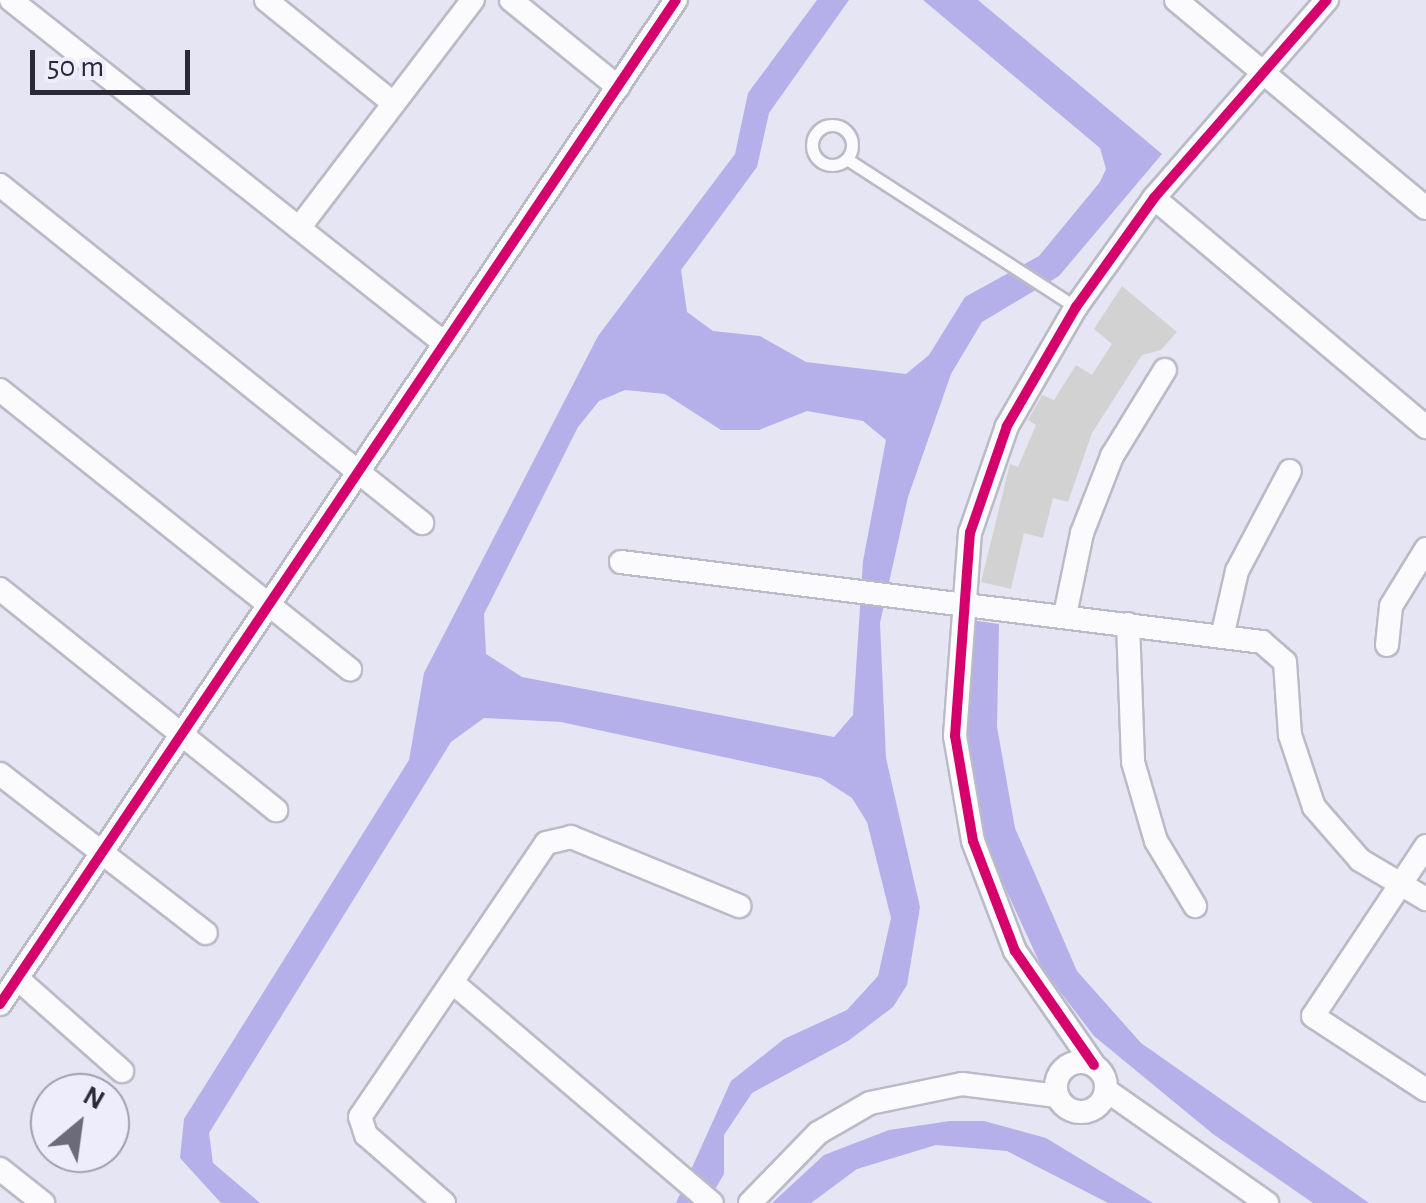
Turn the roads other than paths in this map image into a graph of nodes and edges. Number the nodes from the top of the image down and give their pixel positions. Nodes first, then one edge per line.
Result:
1 (11, 0) edge
2 (266, 0) edge
3 (473, 0) edge
4 (510, 0) edge
5 (676, 0) edge
6 (1176, 0) edge
7 (1327, 0) edge
8 (1263, 73) junction
9 (618, 87) junction
10 (393, 103) junction
11 (848, 159) dead end
12 (0, 186) edge
13 (1154, 198) junction
14 (1426, 208) edge
15 (299, 228) junction
16 (1076, 306) junction
17 (444, 344) junction
18 (1164, 370) dead end
19 (0, 390) edge
20 (1426, 427) edge
21 (1290, 471) dead end
22 (358, 472) junction
23 (422, 523) dead end
24 (1426, 549) edge
25 (621, 562) dead end
26 (0, 589) edge
27 (962, 600) junction
28 (269, 604) junction
29 (1065, 615) junction
30 (1128, 624) junction
31 (1222, 637) junction
32 (1387, 645) dead end
33 (350, 668) dead end
34 (182, 735) junction
35 (0, 774) edge
36 (276, 810) dead end
37 (1426, 846) edge
38 (100, 852) junction
39 (1401, 881) junction
40 (1426, 899) edge
41 (740, 906) dead end
42 (1194, 906) dead end
43 (206, 934) dead end
44 (18, 979) junction
45 (452, 982) junction
46 (0, 1004) edge
47 (1094, 1065) junction
48 (122, 1071) dead end
49 (1106, 1090) junction
50 (1426, 1090) edge
51 (1057, 1096) junction
52 (0, 1169) edge
53 (43, 1203) edge
54 (444, 1203) edge
55 (712, 1203) edge
56 (750, 1203) edge
57 (1268, 1203) edge

1 - 15 street
2 - 10 street
3 - 10 street
4 - 9 street
5 - 9 street
6 - 8 street
7 - 8 street
8 - 13 street
8 - 14 street
9 - 17 street
10 - 15 street
11 - 16 lane
12 - 22 street
13 - 16 street
13 - 20 street
15 - 17 street
16 - 27 street
17 - 22 street
18 - 29 street
19 - 28 street
21 - 31 street
22 - 23 street
22 - 28 street
24 - 32 street
25 - 27 street
26 - 34 street
27 - 29 street
27 - 47 street
28 - 33 street
28 - 34 street
29 - 30 street
30 - 31 street
30 - 42 street
31 - 39 street
34 - 36 street
34 - 38 street
35 - 38 street
37 - 39 street
38 - 43 street
38 - 44 street
39 - 40 street
39 - 50 street
41 - 45 street
44 - 46 street
44 - 48 street
45 - 54 street
45 - 55 street
47 - 49 street
47 - 51 street
49 - 51 street
49 - 57 street
51 - 56 street
52 - 53 street

